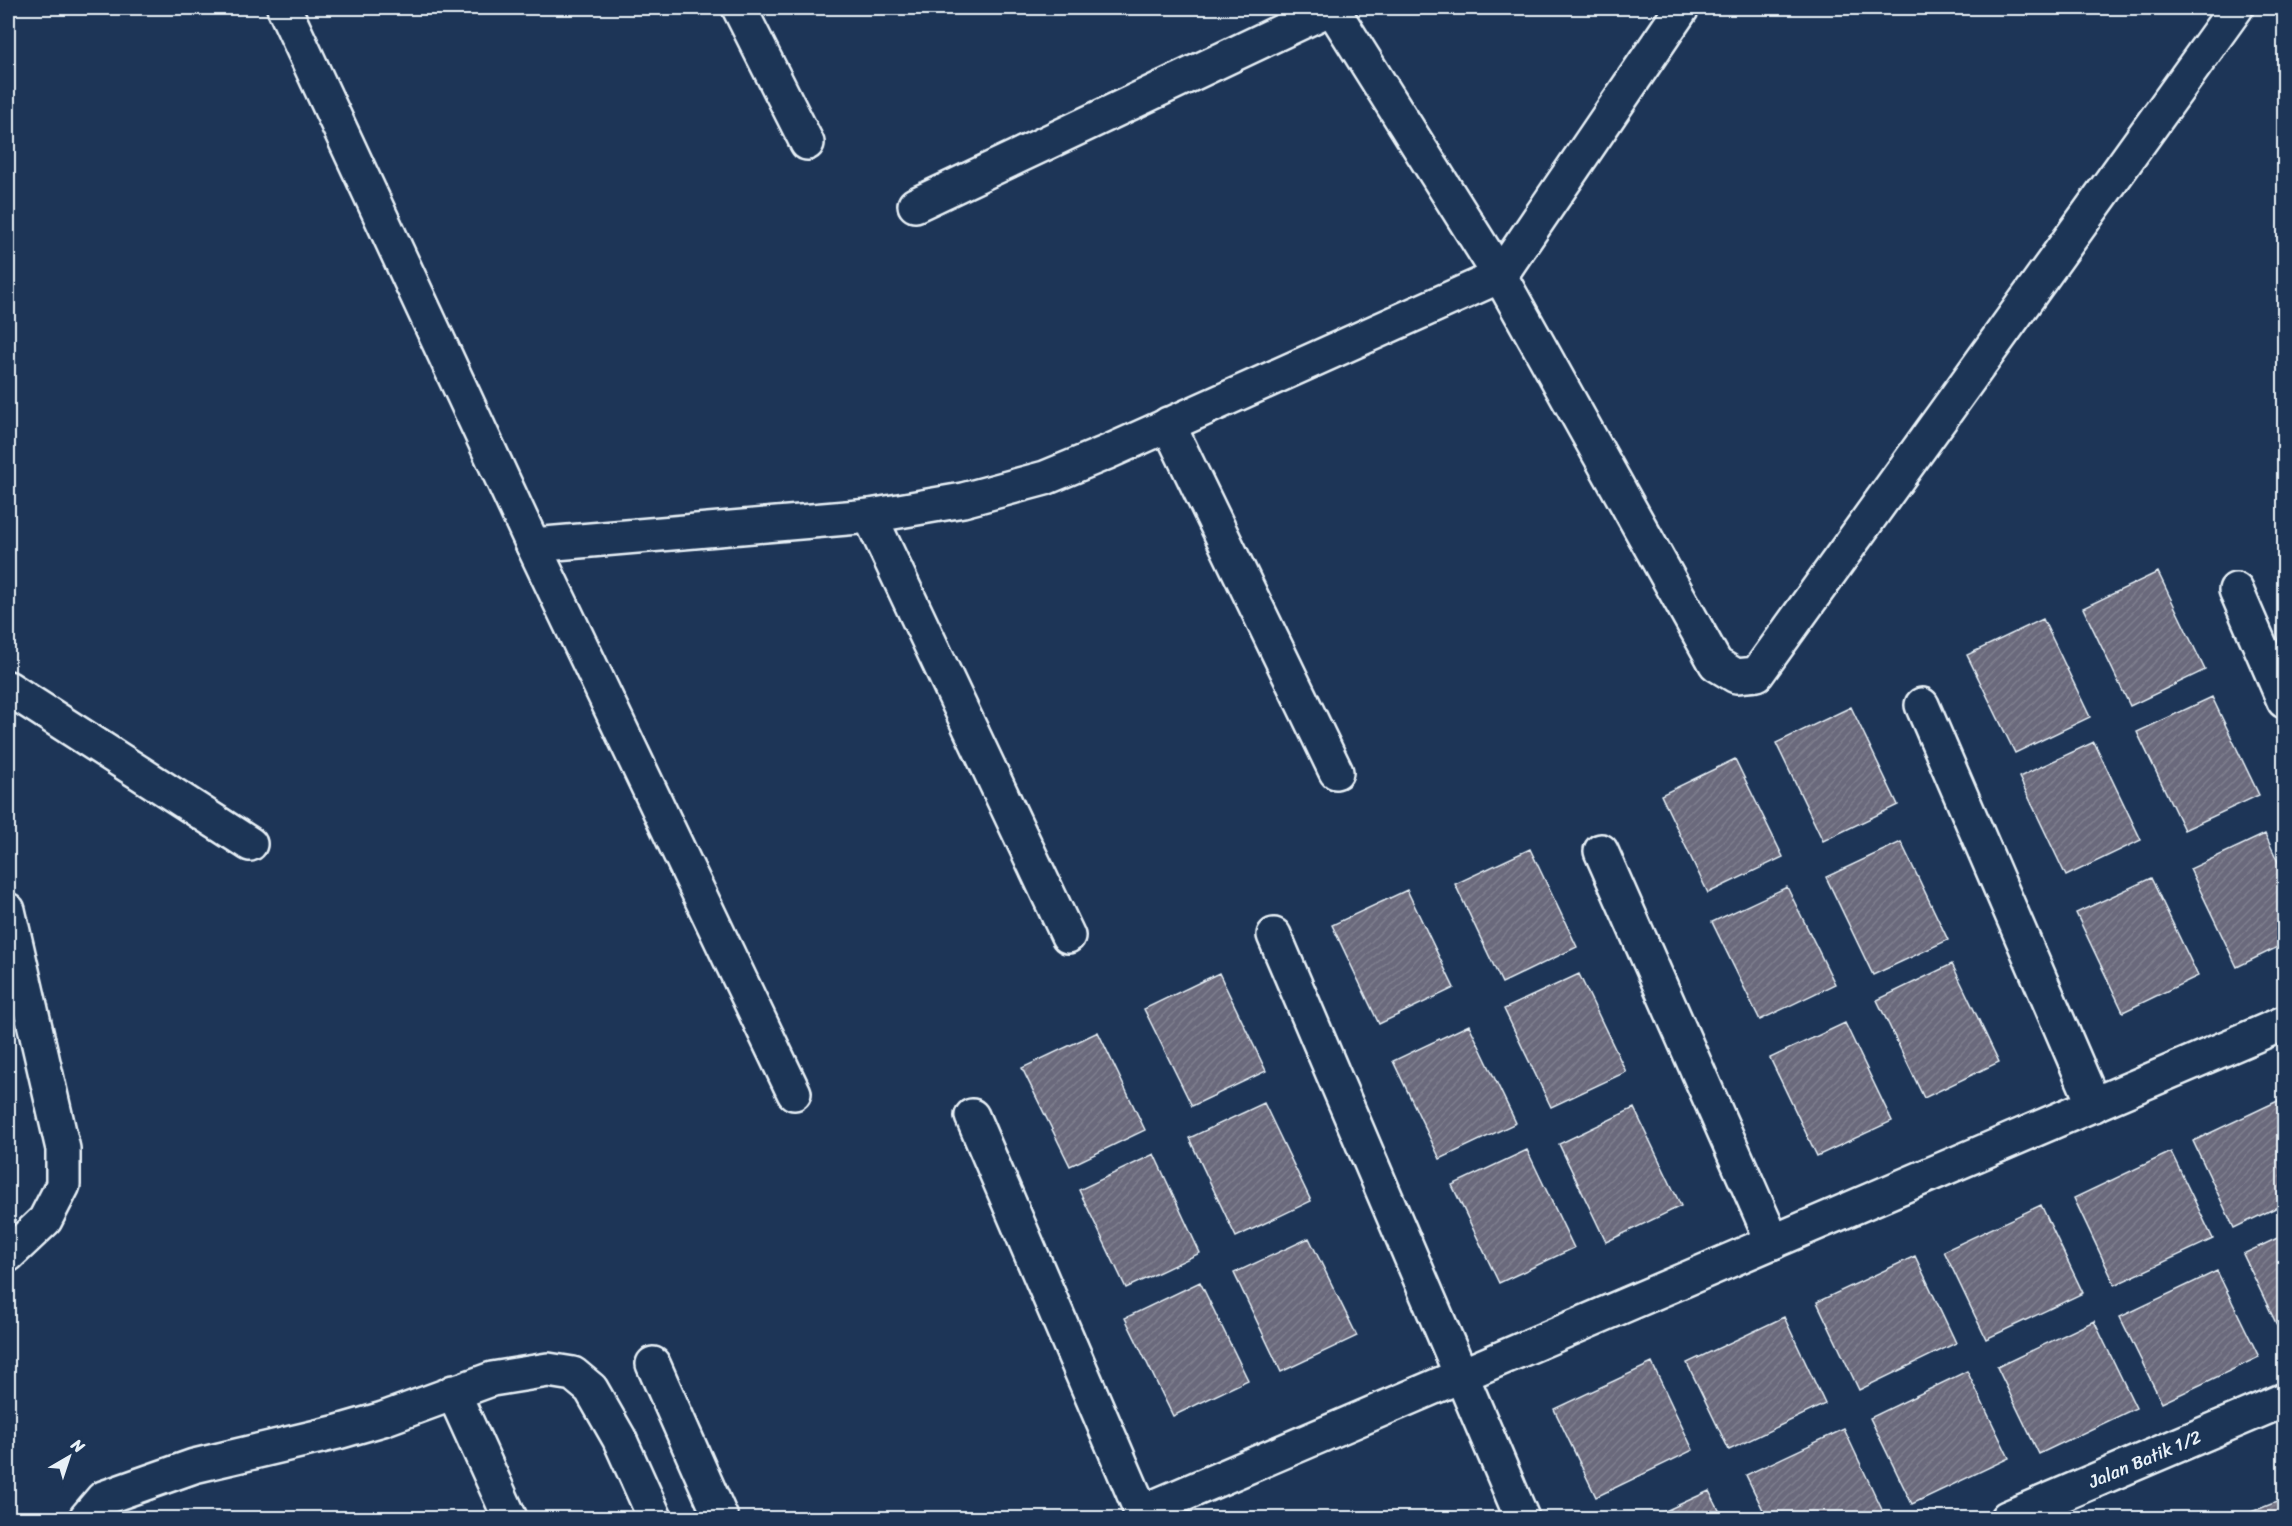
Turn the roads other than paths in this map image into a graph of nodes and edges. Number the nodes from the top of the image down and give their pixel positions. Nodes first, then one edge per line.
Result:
1 (284, 8) edge
2 (740, 8) edge
3 (1332, 8) edge
4 (1682, 8) edge
5 (2236, 8) edge
6 (807, 143) dead end
7 (915, 205) dead end
8 (1500, 276) junction
9 (1168, 424) junction
10 (870, 516) junction
11 (533, 545) junction
12 (2236, 590) dead end
13 (8, 687) edge
14 (2284, 701) edge
15 (1922, 705) dead end
16 (1336, 772) dead end
17 (250, 844) dead end
18 (1601, 852) dead end
19 (8, 910) edge
20 (1274, 935) dead end
21 (1068, 936) dead end
22 (2284, 1023) edge
23 (794, 1093) dead end
24 (2094, 1105) junction
25 (972, 1116) dead end
26 (1773, 1242) junction
27 (8, 1255) edge
28 (653, 1364) dead end
29 (1460, 1376) junction
30 (453, 1392) junction
31 (2284, 1400) edge
32 (1143, 1515) edge
33 (86, 1518) edge
34 (510, 1518) edge
35 (654, 1518) edge
36 (721, 1518) edge
37 (1522, 1518) edge
38 (2007, 1518) edge

1 - 11 street
2 - 6 street
3 - 7 street
3 - 8 street
4 - 8 street
5 - 8 street
8 - 9 street
9 - 10 street
9 - 16 street
10 - 11 street
10 - 21 street
11 - 23 street
12 - 14 street
13 - 17 street
15 - 24 street
18 - 26 street
19 - 27 street
20 - 29 street
22 - 24 street
24 - 26 street
25 - 32 street
26 - 29 street
28 - 36 street
29 - 32 street
29 - 37 street
30 - 33 street
30 - 34 street
30 - 35 street
31 - 38 street, Jalan Batik 1/2

